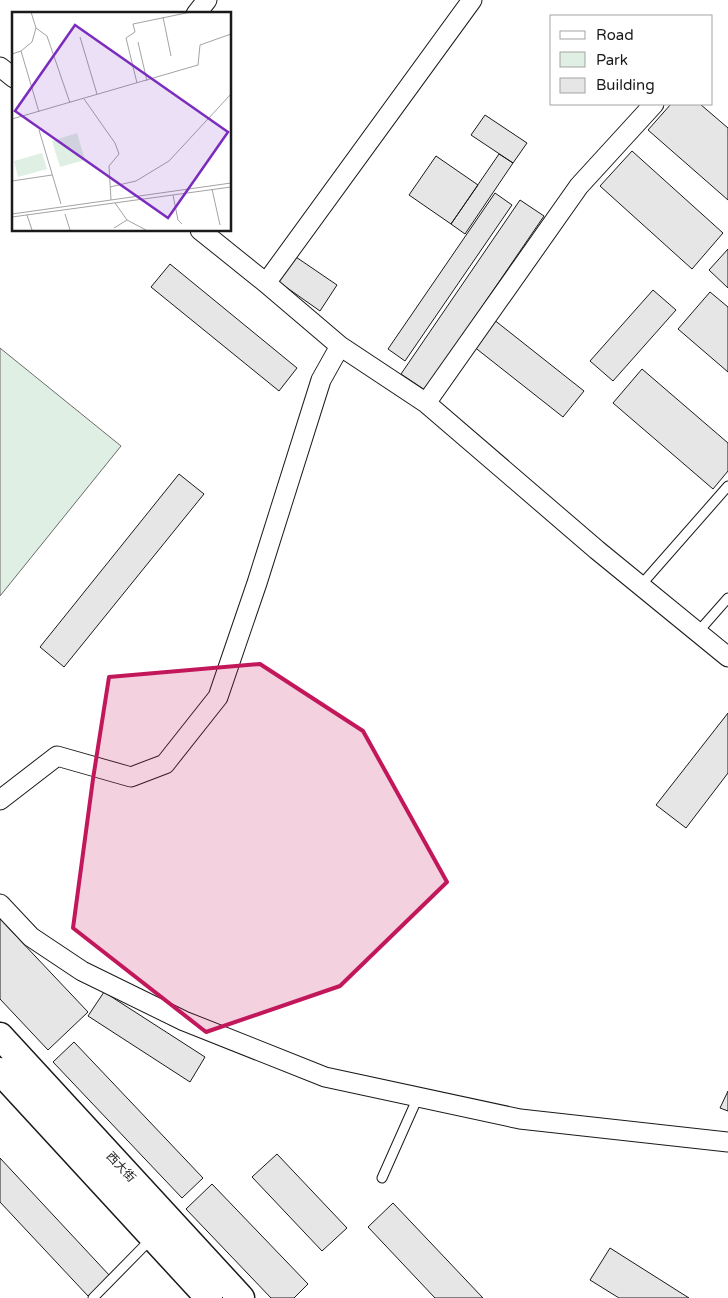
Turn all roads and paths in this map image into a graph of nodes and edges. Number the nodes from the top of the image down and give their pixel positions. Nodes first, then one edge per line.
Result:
1 (207, 0) edge
2 (472, 0) edge
3 (198, 12) edge
4 (0, 67) edge
5 (12, 76) edge
6 (653, 105) edge
7 (201, 231) edge
8 (266, 283) junction
9 (340, 346) junction
10 (426, 403) junction
11 (728, 486) edge
12 (641, 586) junction
13 (728, 598) edge
14 (698, 632) junction
15 (728, 656) edge
16 (0, 800) edge
17 (0, 904) edge
18 (0, 1036) edge
19 (0, 1071) edge
20 (418, 1097) junction
21 (728, 1142) edge
22 (382, 1178) dead end
23 (153, 1237) junction
24 (93, 1298) edge
25 (209, 1298) edge
26 (241, 1298) edge

1 - 3 street
2 - 8 street
4 - 5 street
6 - 10 street
7 - 8 street
8 - 9 street
9 - 10 street
9 - 16 street
10 - 12 street
11 - 12 lane
12 - 14 street
13 - 14 lane
14 - 15 street
17 - 20 street
18 - 26 main road, 西大街
19 - 23 main road, 西大街
20 - 21 street
20 - 22 lane
23 - 24 lane
23 - 25 main road, 西大街

